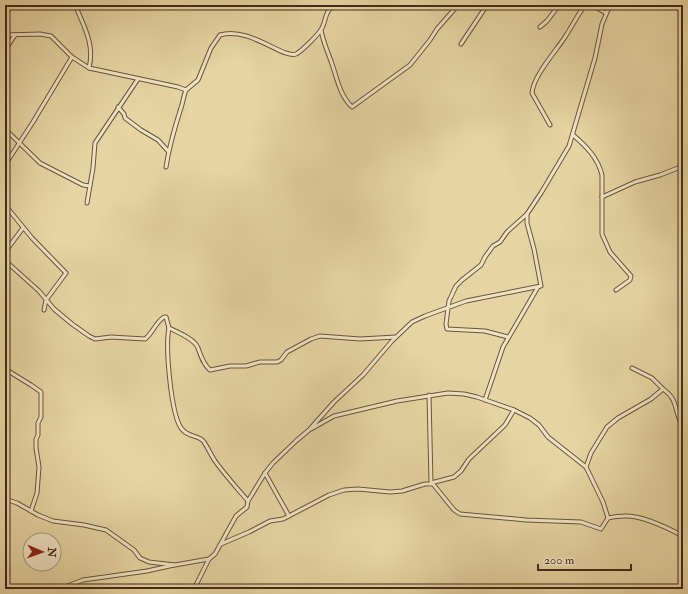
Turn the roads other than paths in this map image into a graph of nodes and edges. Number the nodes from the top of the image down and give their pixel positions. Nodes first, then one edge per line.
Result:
1 (75, 5) edge
2 (335, 5) edge
3 (458, 5) edge
4 (487, 5) edge
5 (559, 5) edge
6 (585, 5) edge
7 (592, 5) edge
8 (610, 5) edge
9 (606, 13) junction
10 (540, 27) dead end
11 (321, 30) junction
12 (5, 35) edge
13 (15, 35) junction
14 (461, 44) dead end
15 (5, 50) edge
16 (72, 57) junction
17 (89, 68) junction
18 (138, 79) junction
19 (186, 90) junction
20 (118, 106) junction
21 (550, 125) dead end
22 (5, 129) edge
23 (573, 135) junction
24 (18, 143) junction
25 (168, 151) junction
26 (5, 165) edge
27 (683, 166) edge
28 (166, 167) dead end
29 (90, 186) junction
30 (602, 197) junction
31 (87, 203) dead end
32 (5, 205) edge
33 (527, 214) junction
34 (23, 228) junction
35 (5, 252) edge
36 (5, 262) edge
37 (538, 287) junction
38 (616, 290) dead end
39 (46, 300) junction
40 (448, 307) junction
41 (44, 310) dead end
42 (169, 328) junction
43 (396, 337) junction
44 (508, 337) junction
45 (632, 368) dead end
46 (5, 369) edge
47 (663, 389) junction
48 (429, 395) junction
49 (485, 400) junction
50 (514, 410) junction
51 (683, 426) edge
52 (309, 430) junction
53 (586, 467) junction
54 (265, 473) junction
55 (431, 483) junction
56 (5, 498) edge
57 (248, 501) junction
58 (31, 511) junction
59 (289, 516) junction
60 (608, 518) junction
61 (683, 536) edge
62 (220, 544) junction
63 (209, 559) junction
64 (175, 565) junction
65 (60, 589) edge
66 (194, 589) edge

1 - 17 street
2 - 11 street
3 - 11 street
4 - 14 street
5 - 10 street
6 - 21 street
7 - 9 street
8 - 9 street
9 - 23 street
11 - 19 street
12 - 13 street
13 - 15 street
13 - 16 street
16 - 17 street
16 - 24 street
17 - 18 street
18 - 19 street
18 - 20 street
19 - 25 street
20 - 25 street
20 - 29 street
22 - 24 street
23 - 30 street
23 - 33 street
24 - 26 street
24 - 29 street
25 - 28 street
27 - 30 street
29 - 31 street
30 - 38 street
32 - 34 street
33 - 37 street
33 - 40 street
34 - 35 street
34 - 39 street
36 - 39 street
37 - 40 street
37 - 44 street
39 - 41 street
39 - 42 street
40 - 43 street
40 - 44 street
42 - 43 street
42 - 57 street
43 - 52 street
44 - 49 street
45 - 47 street
46 - 58 street
47 - 51 street
47 - 53 street
48 - 49 street
48 - 52 street
48 - 55 street
49 - 50 street
50 - 53 street
50 - 55 street
52 - 54 street
53 - 60 street
54 - 57 street
54 - 59 street
55 - 59 street
55 - 60 street
56 - 58 street
57 - 62 street
58 - 64 street
59 - 62 street
60 - 61 street
62 - 63 street
63 - 64 street
63 - 66 street
64 - 65 street

